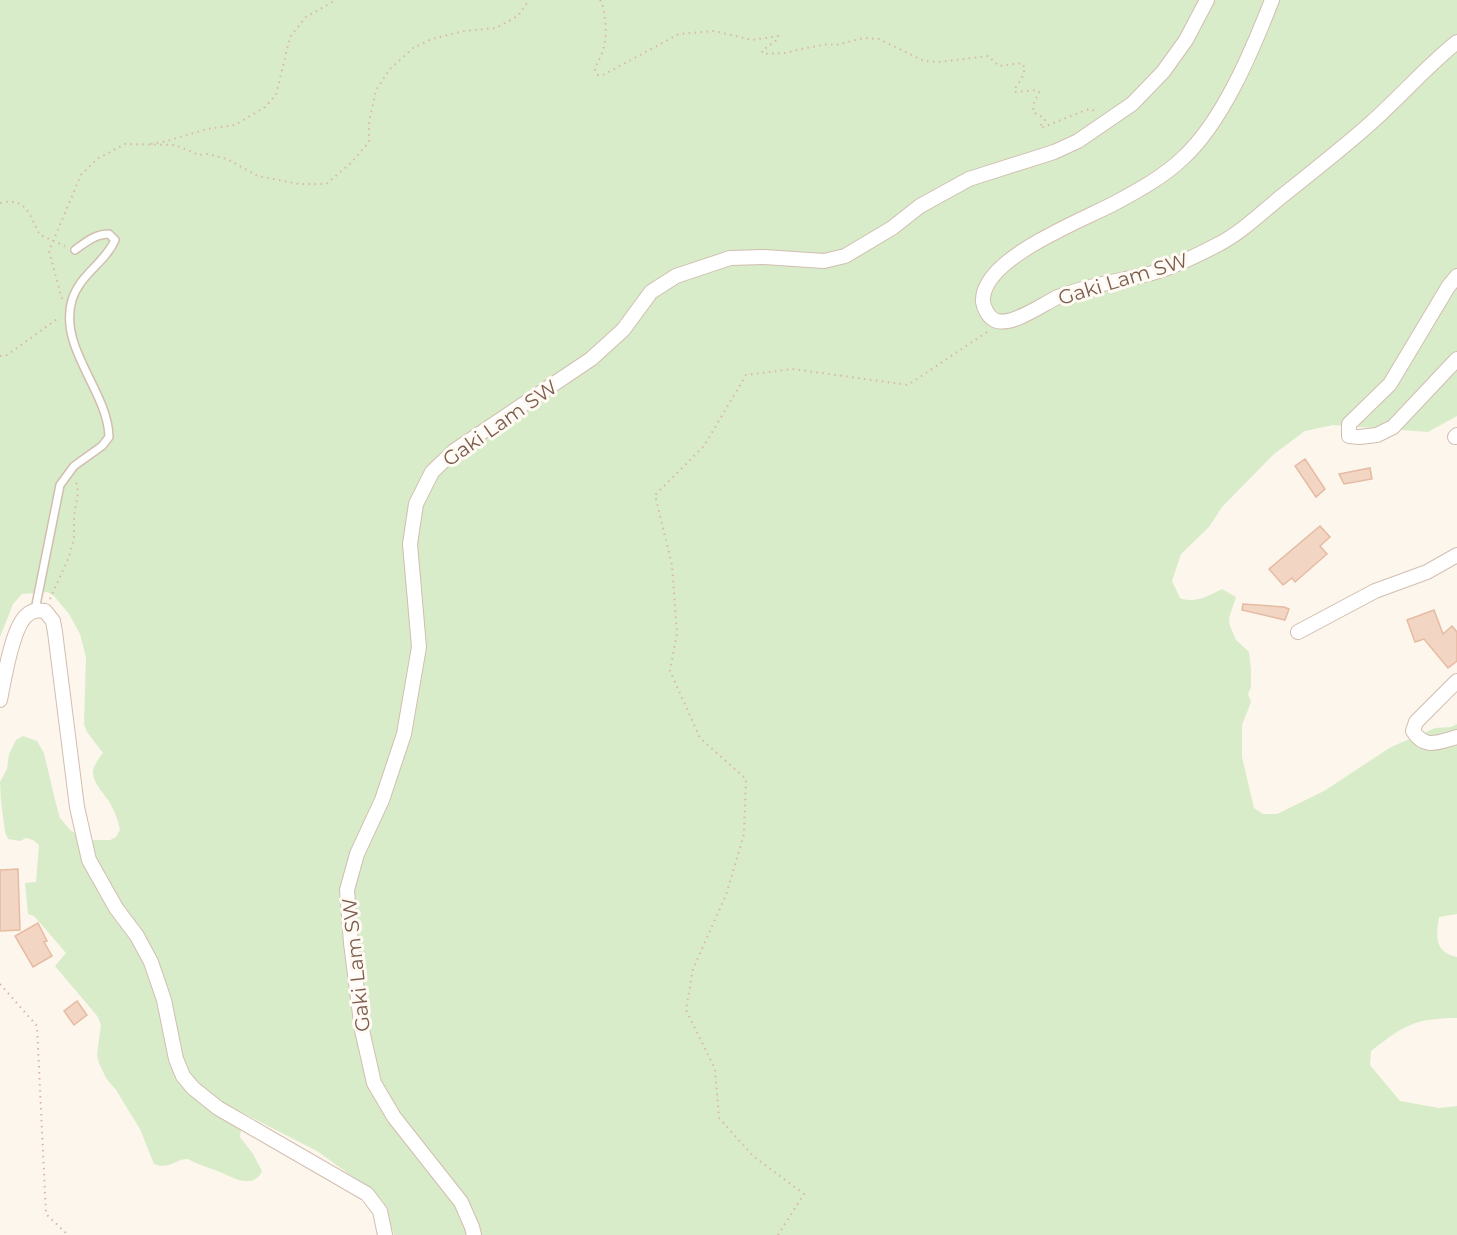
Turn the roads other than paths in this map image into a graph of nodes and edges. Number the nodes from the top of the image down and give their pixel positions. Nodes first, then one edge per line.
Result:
1 (1208, 0) edge
2 (1272, 0) edge
3 (1457, 42) edge
4 (75, 250) road end
5 (1457, 276) edge
6 (1457, 359) edge
7 (1457, 555) edge
8 (40, 610) junction
9 (1298, 632) dead end
10 (1457, 681) edge
11 (0, 700) edge
12 (1457, 737) edge
13 (385, 1235) edge
14 (474, 1235) edge

1 - 14 street, Gaki Lam SW
2 - 3 street, Gaki Lam SW
4 - 8 lane
5 - 6 street
7 - 9 street
8 - 11 street
8 - 13 street
10 - 12 street

